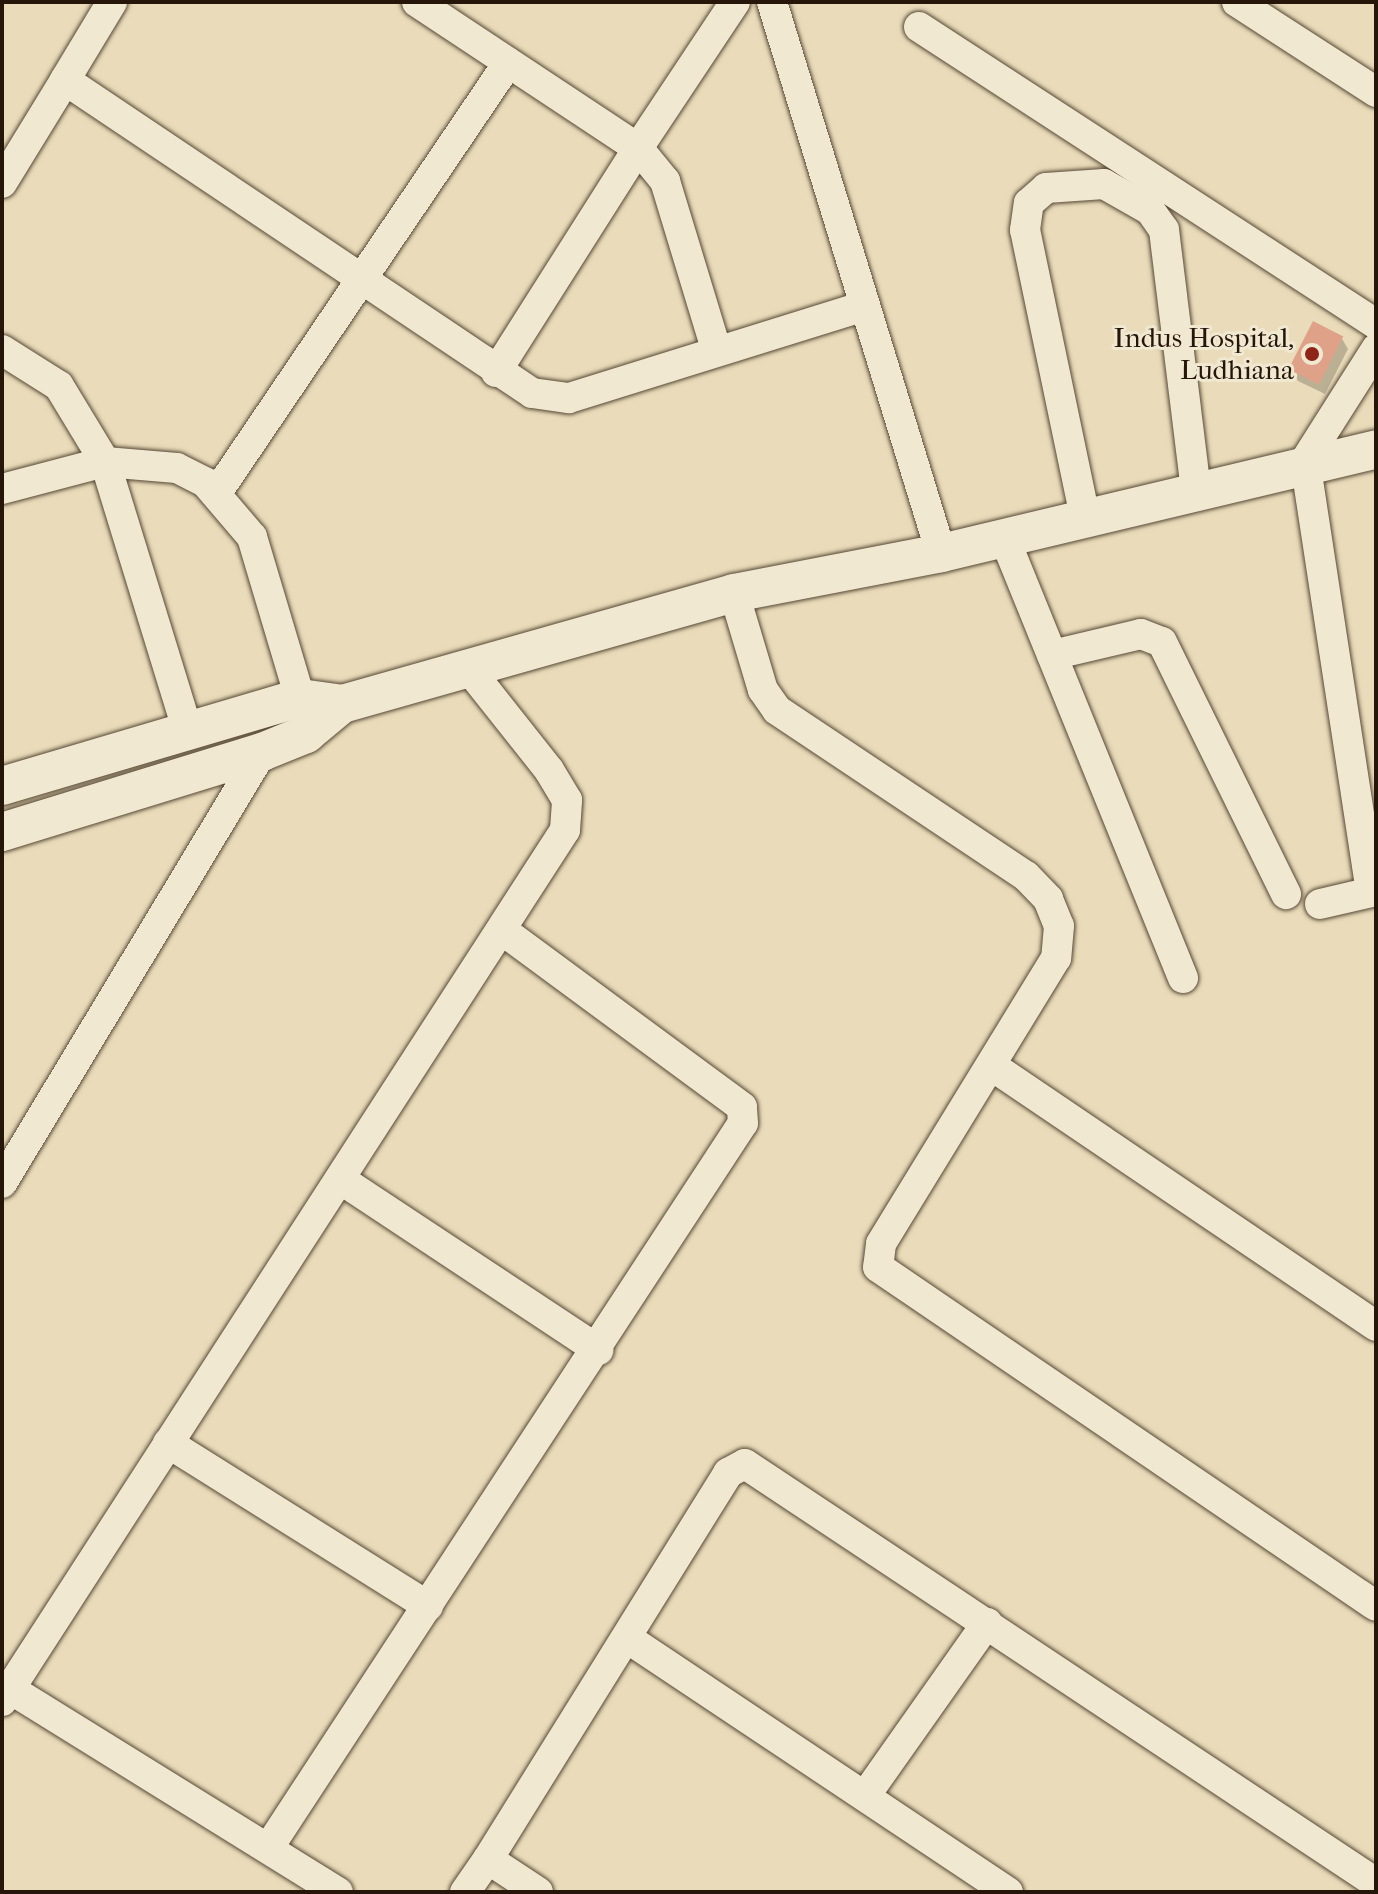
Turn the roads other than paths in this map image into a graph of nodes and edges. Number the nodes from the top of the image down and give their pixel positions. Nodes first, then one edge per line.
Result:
1 (112, 2) edge
2 (417, 2) edge
3 (735, 2) edge
4 (772, 2) edge
5 (1237, 2) edge
6 (919, 27) dead end
7 (508, 63) junction
8 (65, 80) junction
9 (1376, 92) edge
10 (638, 148) junction
11 (4, 175) edge
12 (363, 276) junction
13 (865, 306) junction
14 (1376, 324) edge
15 (716, 349) junction
16 (1376, 349) edge
17 (2, 350) edge
18 (496, 372) junction
19 (1376, 449) edge
20 (1305, 461) junction
21 (105, 462) junction
22 (2, 489) edge
23 (1196, 489) junction
24 (216, 494) junction
25 (1085, 517) junction
26 (1004, 537) junction
27 (941, 553) junction
28 (734, 593) junction
29 (1052, 655) junction
30 (469, 669) junction
31 (300, 698) junction
32 (342, 704) junction
33 (187, 729) junction
34 (262, 752) junction
35 (2, 786) edge
36 (2, 832) edge
37 (1373, 891) edge
38 (1286, 894) dead end
39 (1320, 904) dead end
40 (502, 930) junction
41 (1183, 978) dead end
42 (995, 1068) junction
43 (340, 1179) junction
44 (2, 1182) edge
45 (1376, 1326) edge
46 (598, 1350) junction
47 (168, 1443) junction
48 (428, 1606) junction
49 (1376, 1606) edge
50 (987, 1623) junction
51 (627, 1638) junction
52 (6, 1695) edge
53 (865, 1796) junction
54 (269, 1847) junction
55 (488, 1859) junction
56 (1376, 1883) edge
57 (338, 1892) edge
58 (465, 1892) edge
59 (538, 1892) edge
60 (1008, 1892) edge

1 - 8 street
2 - 7 street
3 - 10 street
4 - 13 street
5 - 9 street
6 - 14 street
7 - 10 street
7 - 12 street
8 - 11 street
8 - 12 street
10 - 15 street
10 - 18 street
12 - 18 street
12 - 24 street
13 - 15 street
13 - 27 street
15 - 18 street
16 - 20 street
17 - 21 street
19 - 20 street
20 - 23 street
20 - 37 street
21 - 22 street
21 - 24 street
21 - 33 street
23 - 25 street
23 - 25 street
24 - 31 street
25 - 26 street
26 - 27 street
26 - 29 street
27 - 28 street
28 - 30 street
28 - 42 street
29 - 38 street
29 - 41 street
30 - 32 street
30 - 40 street
31 - 32 street
31 - 33 street
32 - 34 street
33 - 35 street
34 - 36 street
34 - 44 street
37 - 39 street
40 - 43 street
40 - 46 street
42 - 45 street
42 - 49 street
43 - 46 street
43 - 47 street
46 - 48 street
47 - 48 street
47 - 52 street
48 - 54 street
50 - 51 street
50 - 53 street
50 - 56 street
51 - 53 street
51 - 55 street
52 - 54 street
53 - 60 street
54 - 57 street
55 - 58 street
55 - 59 street

